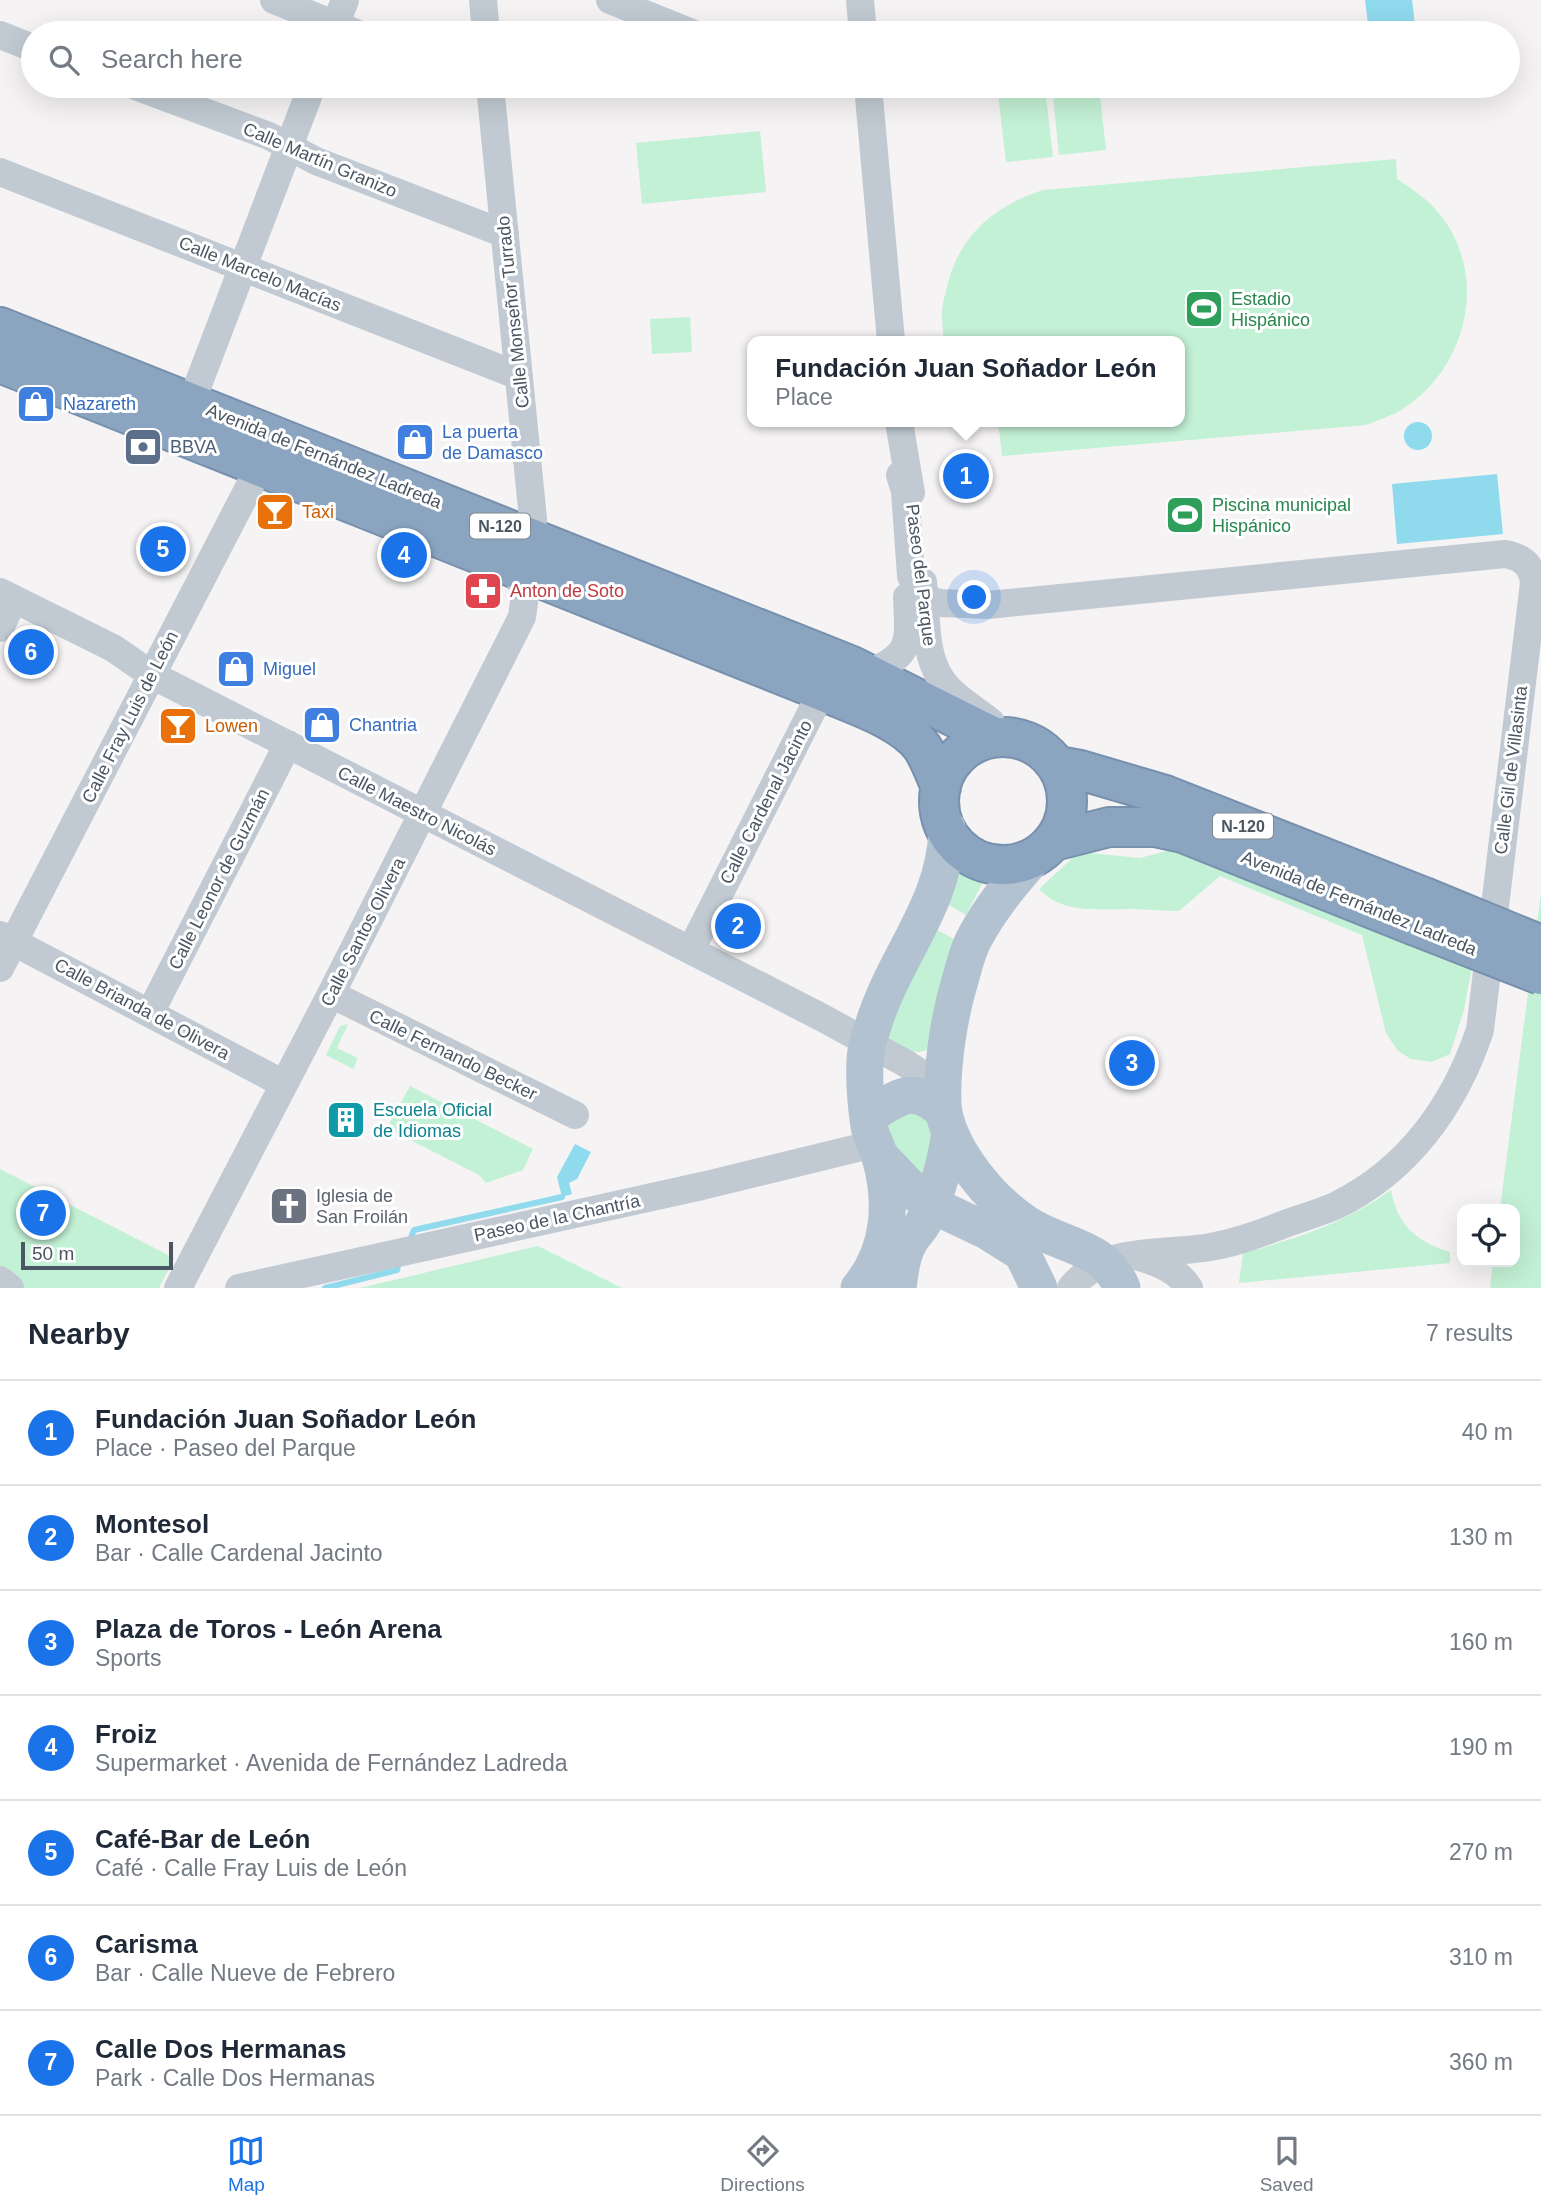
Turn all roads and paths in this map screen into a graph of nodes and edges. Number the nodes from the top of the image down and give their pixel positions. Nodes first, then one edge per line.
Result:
1 (274, 0) edge
2 (483, 0) edge
3 (610, 0) edge
4 (860, 0) edge
5 (336, 21) edge
6 (485, 21) edge
7 (662, 21) edge
8 (862, 21) edge
9 (0, 35) edge
10 (21, 43) edge
11 (167, 98) edge
12 (308, 98) edge
13 (491, 98) edge
14 (869, 98) edge
15 (289, 148) junction
16 (0, 172) edge
17 (505, 234) junction
18 (243, 268) junction
19 (0, 327) edge
20 (891, 336) edge
21 (0, 363) edge
22 (519, 376) junction
23 (191, 403) junction
24 (898, 427) edge
25 (899, 427) edge
26 (260, 466) junction
27 (900, 475) junction
28 (524, 554) junction
29 (7, 596) edge
30 (925, 598) junction
31 (0, 628) edge
32 (867, 674) junction
33 (152, 675) junction
34 (822, 691) junction
35 (1002, 737) junction
36 (288, 744) junction
37 (1058, 766) junction
38 (941, 787) junction
39 (422, 814) junction
40 (947, 828) junction
41 (1045, 849) junction
42 (1419, 911) junction
43 (7, 938) edge
44 (1541, 945) edge
45 (691, 950) junction
46 (0, 968) edge
47 (1541, 975) edge
48 (331, 993) junction
49 (880, 1001) junction
50 (150, 1013) junction
51 (830, 1022) junction
52 (868, 1043) junction
53 (284, 1084) junction
54 (946, 1111) junction
55 (575, 1115) dead end
56 (874, 1139) junction
57 (927, 1214) junction
58 (1022, 1253) junction
59 (1120, 1268) edge
60 (0, 1280) edge
61 (874, 1287) edge
62 (10, 1288) edge
63 (191, 1288) edge
64 (240, 1288) edge
65 (1039, 1288) edge
66 (1072, 1288) edge
67 (1189, 1288) edge

1 - 5 street
2 - 6 street
3 - 7 street
4 - 8 street
9 - 10 street
11 - 15 street, Calle Martín Granizo
12 - 15 street
13 - 17 street, Calle Monseñor Turrado
14 - 20 street
15 - 17 street, Calle Martín Granizo
15 - 18 street
16 - 18 street, Calle Marcelo Macías
17 - 22 street, Calle Monseñor Turrado
18 - 22 street, Calle Marcelo Macías
18 - 23 street
19 - 23 highway, Avenida de Fernández Ladreda / N-120
21 - 26 highway, Avenida de Fernández Ladreda / N-120
22 - 28 street, Calle Monseñor Turrado
23 - 28 highway, Avenida de Fernández Ladreda / N-120
24 - 27 street, Paseo del Parque
25 - 30 street, Paseo del Parque
26 - 28 highway, Avenida de Fernández Ladreda / N-120
26 - 33 street, Calle Fray Luis de León
27 - 30 street
27 - 32 street, Paseo del Parque
28 - 32 highway, Avenida de Fernández Ladreda / N-120
28 - 34 highway, Avenida de Fernández Ladreda / N-120
28 - 39 street, Calle Santos Olivera
29 - 31 street
29 - 33 street, Calle Maestro Nicolás
30 - 35 street, Paseo del Parque
30 - 59 street, Calle Gil de Villasinta
32 - 35 highway, Avenida de Fernández Ladreda / N-120
33 - 36 street, Calle Maestro Nicolás
33 - 43 street, Calle Fray Luis de León
34 - 38 highway, Avenida de Fernández Ladreda / N-120
34 - 45 street, Calle Cardenal Jacinto
35 - 37 highway, N-120
35 - 38 highway
36 - 39 street, Calle Maestro Nicolás
36 - 50 street, Calle Leonor de Guzmán
37 - 41 highway
37 - 42 highway, Avenida de Fernández Ladreda / N-120
38 - 40 highway, N-120
39 - 45 street, Calle Maestro Nicolás
39 - 48 street, Calle Santos Olivera
40 - 41 highway, N-120
40 - 49 main road
41 - 42 highway, Avenida de Fernández Ladreda / N-120
41 - 54 main road
42 - 44 highway, Avenida de Fernández Ladreda / N-120, bridge
42 - 47 highway, Avenida de Fernández Ladreda / N-120, bridge
43 - 46 street, Calle Fray Luis de León
43 - 50 street, Calle Brianda de Olivera
45 - 51 street, Calle Maestro Nicolás
48 - 53 street, Calle Santos Olivera
48 - 55 street, Calle Fernando Becker
49 - 51 street
49 - 52 main road
50 - 53 street, Calle Brianda de Olivera
51 - 52 street, Calle Maestro Nicolás
52 - 54 street, Calle Maestro Nicolás
52 - 56 main road
53 - 63 street, Calle Santos Olivera
54 - 56 main road
54 - 57 main road
54 - 59 main road
56 - 57 main road
56 - 61 main road
56 - 64 street, Paseo de la Chantría
57 - 58 main road
57 - 61 main road
58 - 65 main road
58 - 66 street
59 - 66 street
59 - 67 street
60 - 62 street

